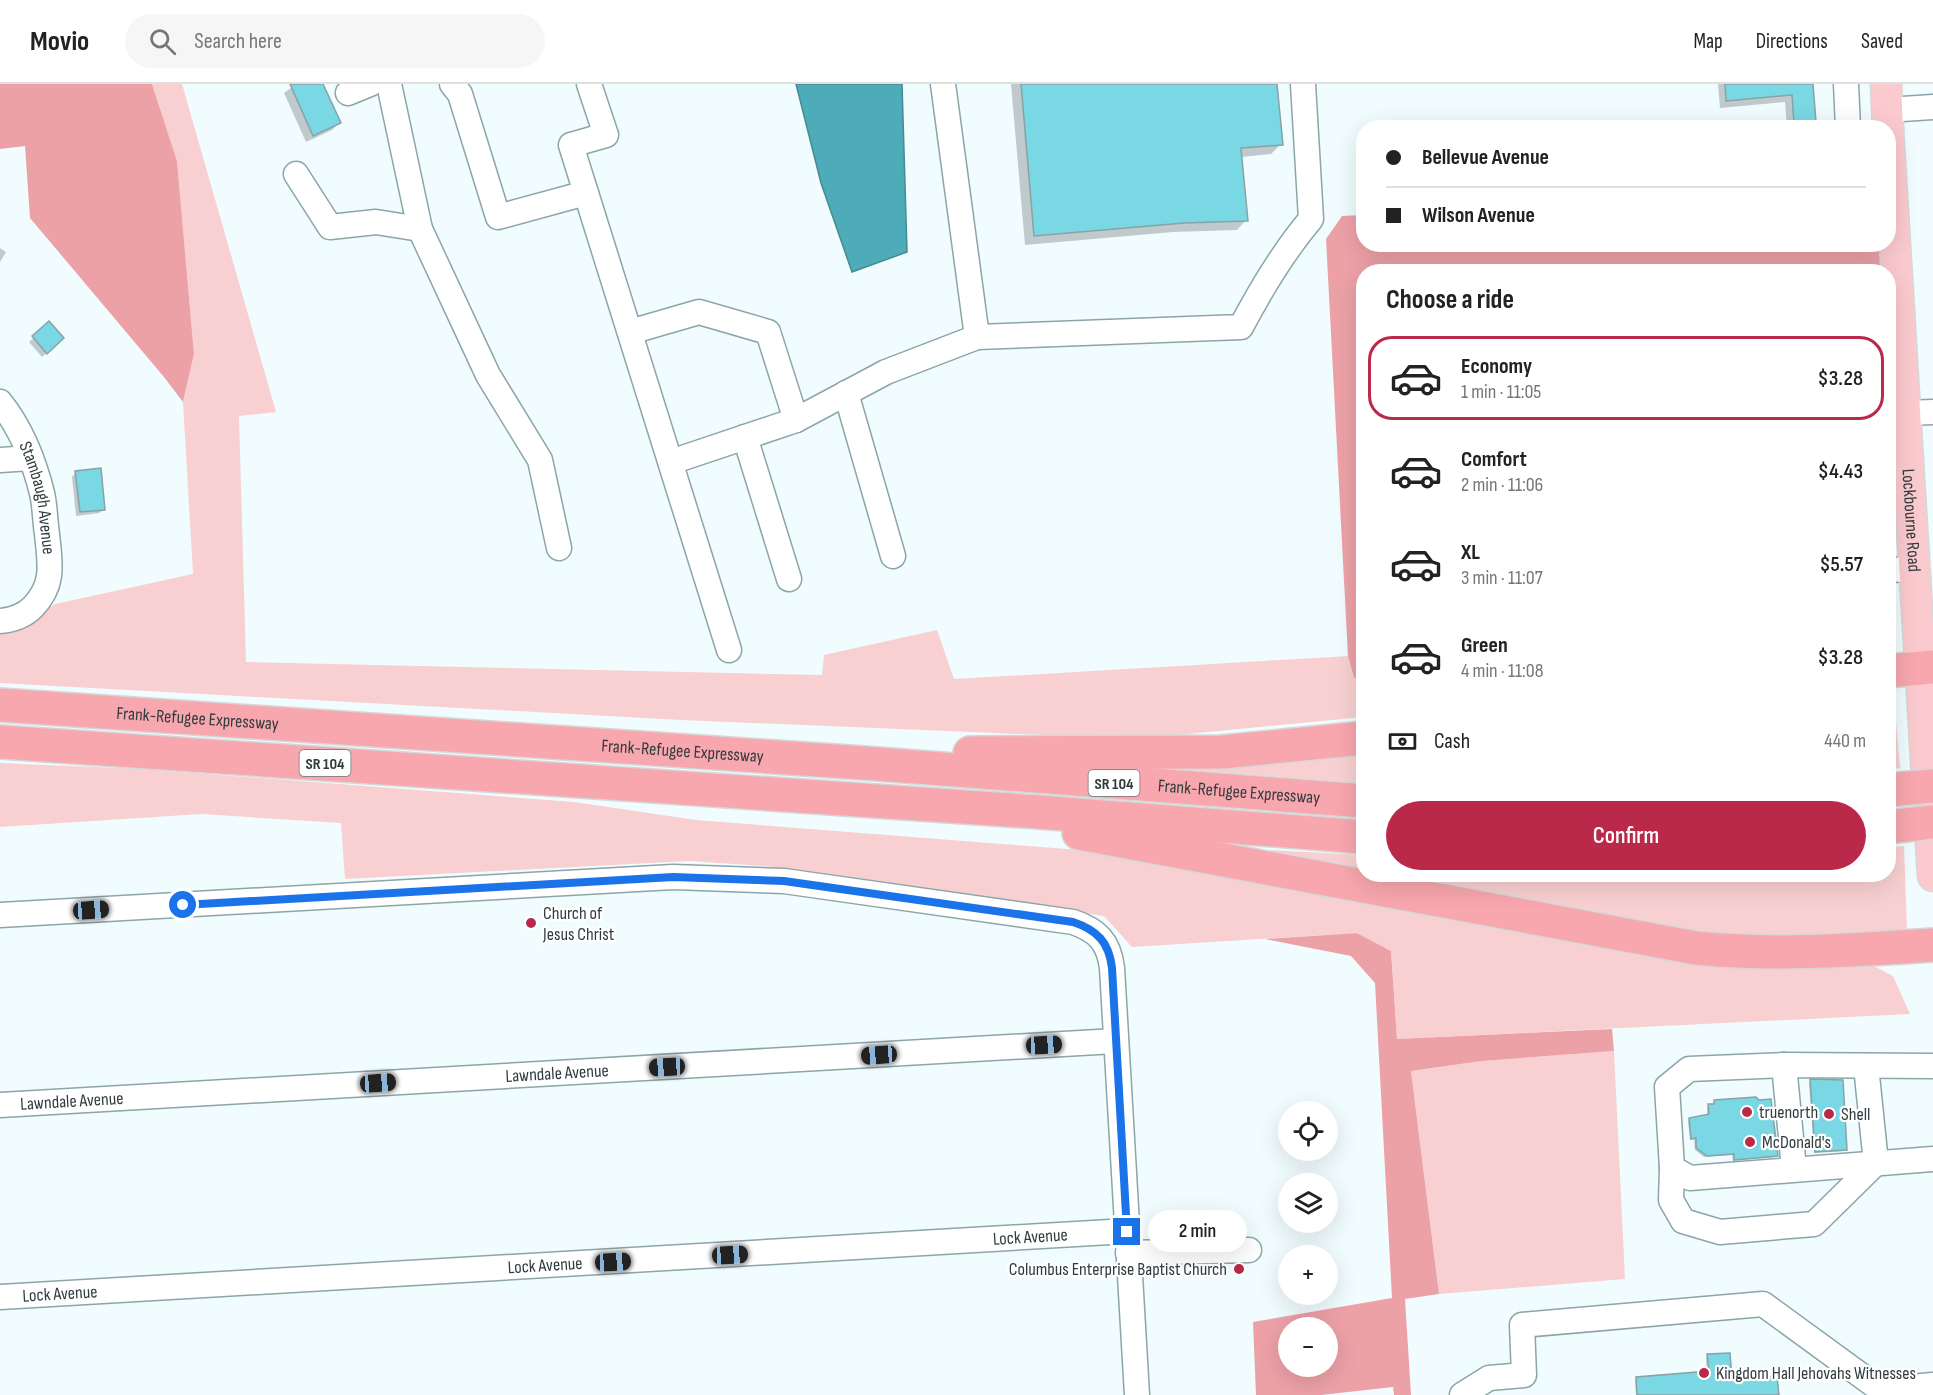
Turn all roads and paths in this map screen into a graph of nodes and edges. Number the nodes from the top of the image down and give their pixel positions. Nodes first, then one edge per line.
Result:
1 (389, 84) edge
2 (452, 84) edge
3 (589, 84) edge
4 (943, 84) edge
5 (1303, 84) edge
6 (1846, 84) edge
7 (1933, 107) edge
8 (1887, 113) edge
9 (1848, 120) edge
10 (296, 174) dead end
11 (586, 193) junction
12 (420, 229) junction
13 (1896, 252) edge
14 (630, 332) junction
15 (977, 336) junction
16 (846, 393) junction
17 (0, 402) edge
18 (1908, 405) edge
19 (796, 420) junction
20 (745, 437) junction
21 (31, 458) junction
22 (0, 460) edge
23 (670, 462) junction
24 (559, 548) dead end
25 (893, 556) dead end
26 (1902, 570) edge
27 (789, 579) dead end
28 (0, 621) edge
29 (729, 650) dead end
30 (1927, 667) edge
31 (1896, 670) edge
32 (0, 705) edge
33 (1356, 739) edge
34 (0, 742) edge
35 (864, 764) junction
36 (1933, 786) edge
37 (1896, 789) edge
38 (1356, 800) edge
39 (1021, 811) junction
40 (1933, 822) edge
41 (1896, 826) edge
42 (1356, 836) edge
43 (1933, 876) edge
44 (0, 915) edge
45 (1933, 945) edge
46 (1115, 1041) junction
47 (1784, 1065) junction
48 (1866, 1066) junction
49 (1933, 1066) edge
50 (0, 1105) edge
51 (1933, 1159) edge
52 (1876, 1163) junction
53 (1672, 1168) junction
54 (1794, 1169) junction
55 (1128, 1242) junction
56 (1249, 1250) dead end
57 (0, 1297) edge
58 (1933, 1385) edge
59 (1871, 1390) edge
60 (1137, 1395) edge
61 (1462, 1395) edge

1 - 12 street
2 - 11 street
3 - 11 street
4 - 15 street
5 - 15 street
6 - 9 street
7 - 8 street
10 - 12 street
11 - 14 street
12 - 24 street
13 - 18 main road, Lockbourne Road
14 - 19 street
14 - 23 street
15 - 16 street
16 - 19 street
16 - 25 street
17 - 21 street, Stambaugh Avenue
18 - 26 main road, Lockbourne Road
19 - 20 street
20 - 23 street
20 - 27 street
21 - 22 street
21 - 28 street, Stambaugh Avenue
23 - 29 street
26 - 30 main road, Lockbourne Road
30 - 31 highway
30 - 43 main road, Lockbourne Road
32 - 35 highway, Frank-Refugee Expressway / SR 104
33 - 35 highway
34 - 39 highway, Frank-Refugee Expressway / SR 104
35 - 38 highway, Frank-Refugee Expressway / SR 104
36 - 37 highway, bridge
39 - 42 highway, Frank-Refugee Expressway / SR 104
39 - 45 highway
40 - 41 highway, bridge
44 - 46 street
46 - 50 street, Lawndale Avenue
46 - 55 street
47 - 48 street
47 - 53 street
47 - 54 street
48 - 49 street
48 - 52 street
51 - 52 street
52 - 53 street
52 - 54 street
53 - 54 street
55 - 56 street, Lock Avenue
55 - 57 street, Lock Avenue
55 - 60 street
58 - 59 street
59 - 61 street

